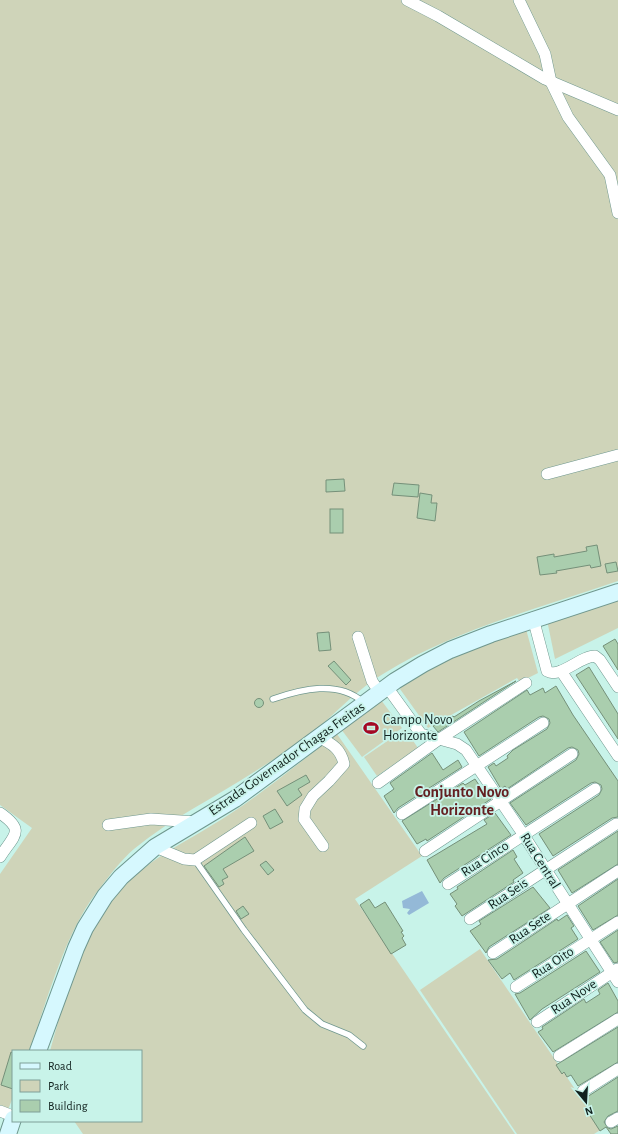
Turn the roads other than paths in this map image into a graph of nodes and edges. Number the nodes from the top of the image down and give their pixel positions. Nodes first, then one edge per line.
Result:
1 (408, 0) edge
2 (519, 0) edge
3 (551, 82) junction
4 (618, 110) edge
5 (618, 213) edge
6 (618, 455) edge
7 (548, 474) dead end
8 (618, 592) edge
9 (533, 618) junction
10 (358, 637) dead end
11 (561, 671) junction
12 (526, 683) dead end
13 (618, 687) edge
14 (383, 690) junction
15 (273, 699) dead end
16 (365, 704) junction
17 (543, 723) dead end
18 (320, 738) junction
19 (438, 740) junction
20 (572, 754) dead end
21 (618, 756) edge
22 (476, 765) junction
23 (378, 783) dead end
24 (595, 789) dead end
25 (501, 800) junction
26 (0, 813) edge
27 (402, 814) dead end
28 (197, 822) junction
29 (251, 823) dead end
30 (616, 824) dead end
31 (108, 825) dead end
32 (523, 834) junction
33 (323, 846) dead end
34 (155, 847) junction
35 (425, 850) dead end
36 (0, 858) edge
37 (195, 860) junction
38 (545, 869) junction
39 (618, 871) edge
40 (448, 884) dead end
41 (567, 903) junction
42 (470, 919) dead end
43 (618, 922) edge
44 (590, 940) junction
45 (493, 954) dead end
46 (615, 970) edge
47 (618, 982) edge
48 (516, 987) dead end
49 (618, 1019) edge
50 (537, 1022) dead end
51 (363, 1046) dead end
52 (38, 1050) edge
53 (559, 1056) dead end
54 (618, 1069) edge
55 (583, 1091) dead end
56 (0, 1111) edge
57 (12, 1117) edge
58 (12, 1121) edge
59 (8, 1134) edge

1 - 3 street
2 - 3 street
3 - 4 street
3 - 5 street
6 - 7 street
8 - 9 main road, Estrada Governador Chagas Freitas
9 - 11 street
9 - 14 main road, Estrada Governador Chagas Freitas
10 - 14 street, Rua Central
11 - 13 street
11 - 21 street
12 - 19 street
14 - 16 main road, Estrada Governador Chagas Freitas
14 - 19 street, Rua Central
15 - 16 lane
16 - 18 main road, Estrada Governador Chagas Freitas
17 - 22 street
18 - 28 main road, Estrada Governador Chagas Freitas
18 - 33 street
19 - 22 street, Rua Central
19 - 23 street
20 - 25 street
22 - 25 street, Rua Central
22 - 27 street
24 - 32 street, Rua Cinco
25 - 32 street, Rua Central
25 - 35 street
26 - 36 street
28 - 31 street
28 - 34 main road, Estrada Governador Chagas Freitas
29 - 37 street
30 - 38 street, Rua Seis
32 - 38 street, Rua Central
32 - 40 street, Rua Cinco
34 - 37 street
34 - 52 main road, Estrada Governador Chagas Freitas
37 - 51 lane
38 - 41 street, Rua Central
38 - 42 street, Rua Seis
39 - 41 street, Rua Sete
41 - 44 street, Rua Central
41 - 45 street, Rua Sete
43 - 44 street, Rua Oito
44 - 46 street, Rua Central
44 - 48 street, Rua Oito
46 - 47 street, Rua Central
46 - 50 street, Rua Nove
49 - 53 street
54 - 55 street
56 - 57 street
58 - 59 main road

